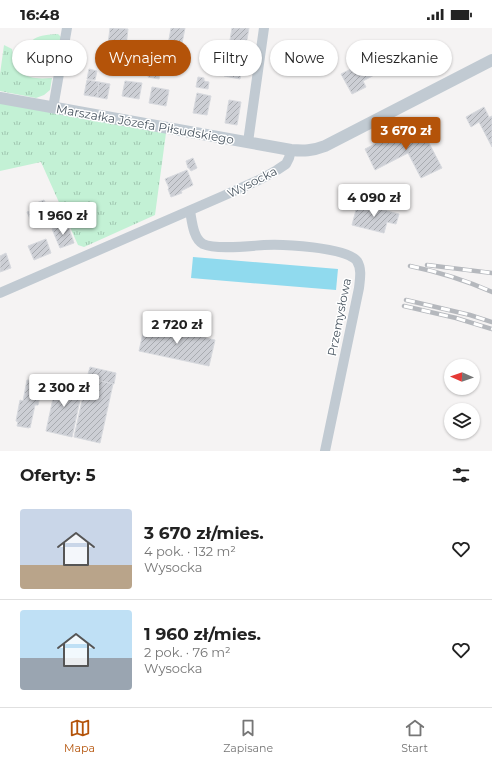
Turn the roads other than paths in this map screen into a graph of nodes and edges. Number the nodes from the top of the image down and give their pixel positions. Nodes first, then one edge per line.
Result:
1 (67, 28) edge
2 (264, 28) edge
3 (492, 60) edge
4 (0, 98) edge
5 (53, 108) junction
6 (248, 142) junction
7 (291, 150) junction
8 (190, 211) junction
9 (0, 293) edge
10 (325, 451) edge

1 - 5 street
2 - 6 street
3 - 7 street
4 - 5 street, Marszałka Józefa Piłsudskiego
5 - 6 street, Marszałka Józefa Piłsudskiego
6 - 7 street, Marszałka Józefa Piłsudskiego
7 - 8 street, Wysocka
8 - 9 street, Wysocka
8 - 10 street, Przemysłowa

